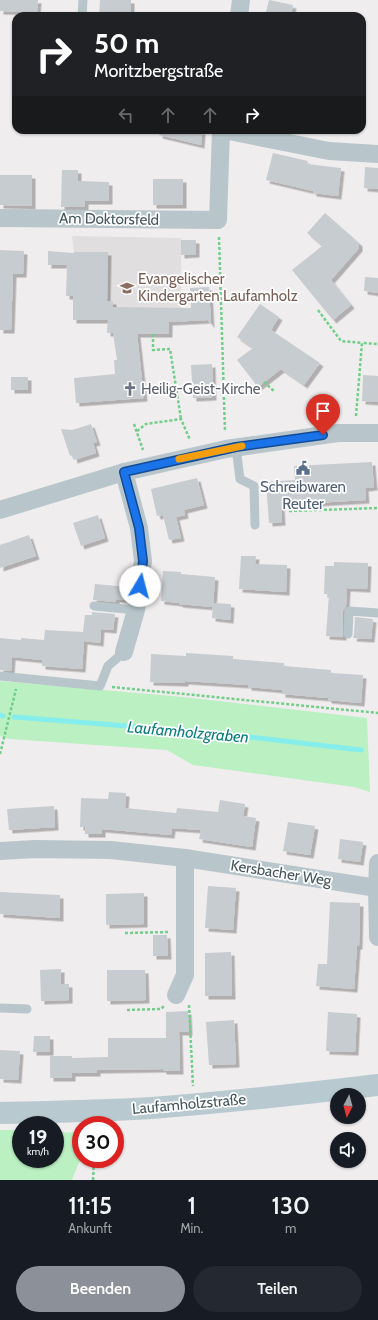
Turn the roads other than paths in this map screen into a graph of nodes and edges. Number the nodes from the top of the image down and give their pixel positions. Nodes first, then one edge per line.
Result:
1 (83, 0) edge
2 (242, 0) edge
3 (82, 12) edge
4 (240, 12) edge
5 (221, 134) edge
6 (244, 134) edge
7 (378, 154) edge
8 (0, 218) edge
9 (378, 432) edge
10 (231, 448) junction
11 (124, 472) junction
12 (0, 510) edge
13 (255, 524) dead end
14 (94, 606) dead end
15 (136, 610) junction
16 (378, 613) edge
17 (348, 634) dead end
18 (124, 652) joint
19 (0, 676) edge
20 (0, 851) edge
21 (185, 858) junction
22 (378, 863) edge
23 (377, 888) junction
24 (378, 937) edge
25 (176, 995) road end
26 (0, 1008) edge
27 (27, 1009) dead end
28 (378, 1085) edge
29 (0, 1113) edge

1 - 3 lane
2 - 4 street
5 - 8 street, Am Doktorsfeld
6 - 7 street
9 - 10 street
10 - 11 street
10 - 13 lane
11 - 12 street
11 - 15 street
14 - 15 lane
15 - 18 street
16 - 17 lane
18 - 19 lane
20 - 21 street, Kersbacher Weg
21 - 23 street, Kersbacher Weg
21 - 25 street
22 - 23 street
23 - 24 street
26 - 27 lane
28 - 29 main road, Laufamholzstraße

